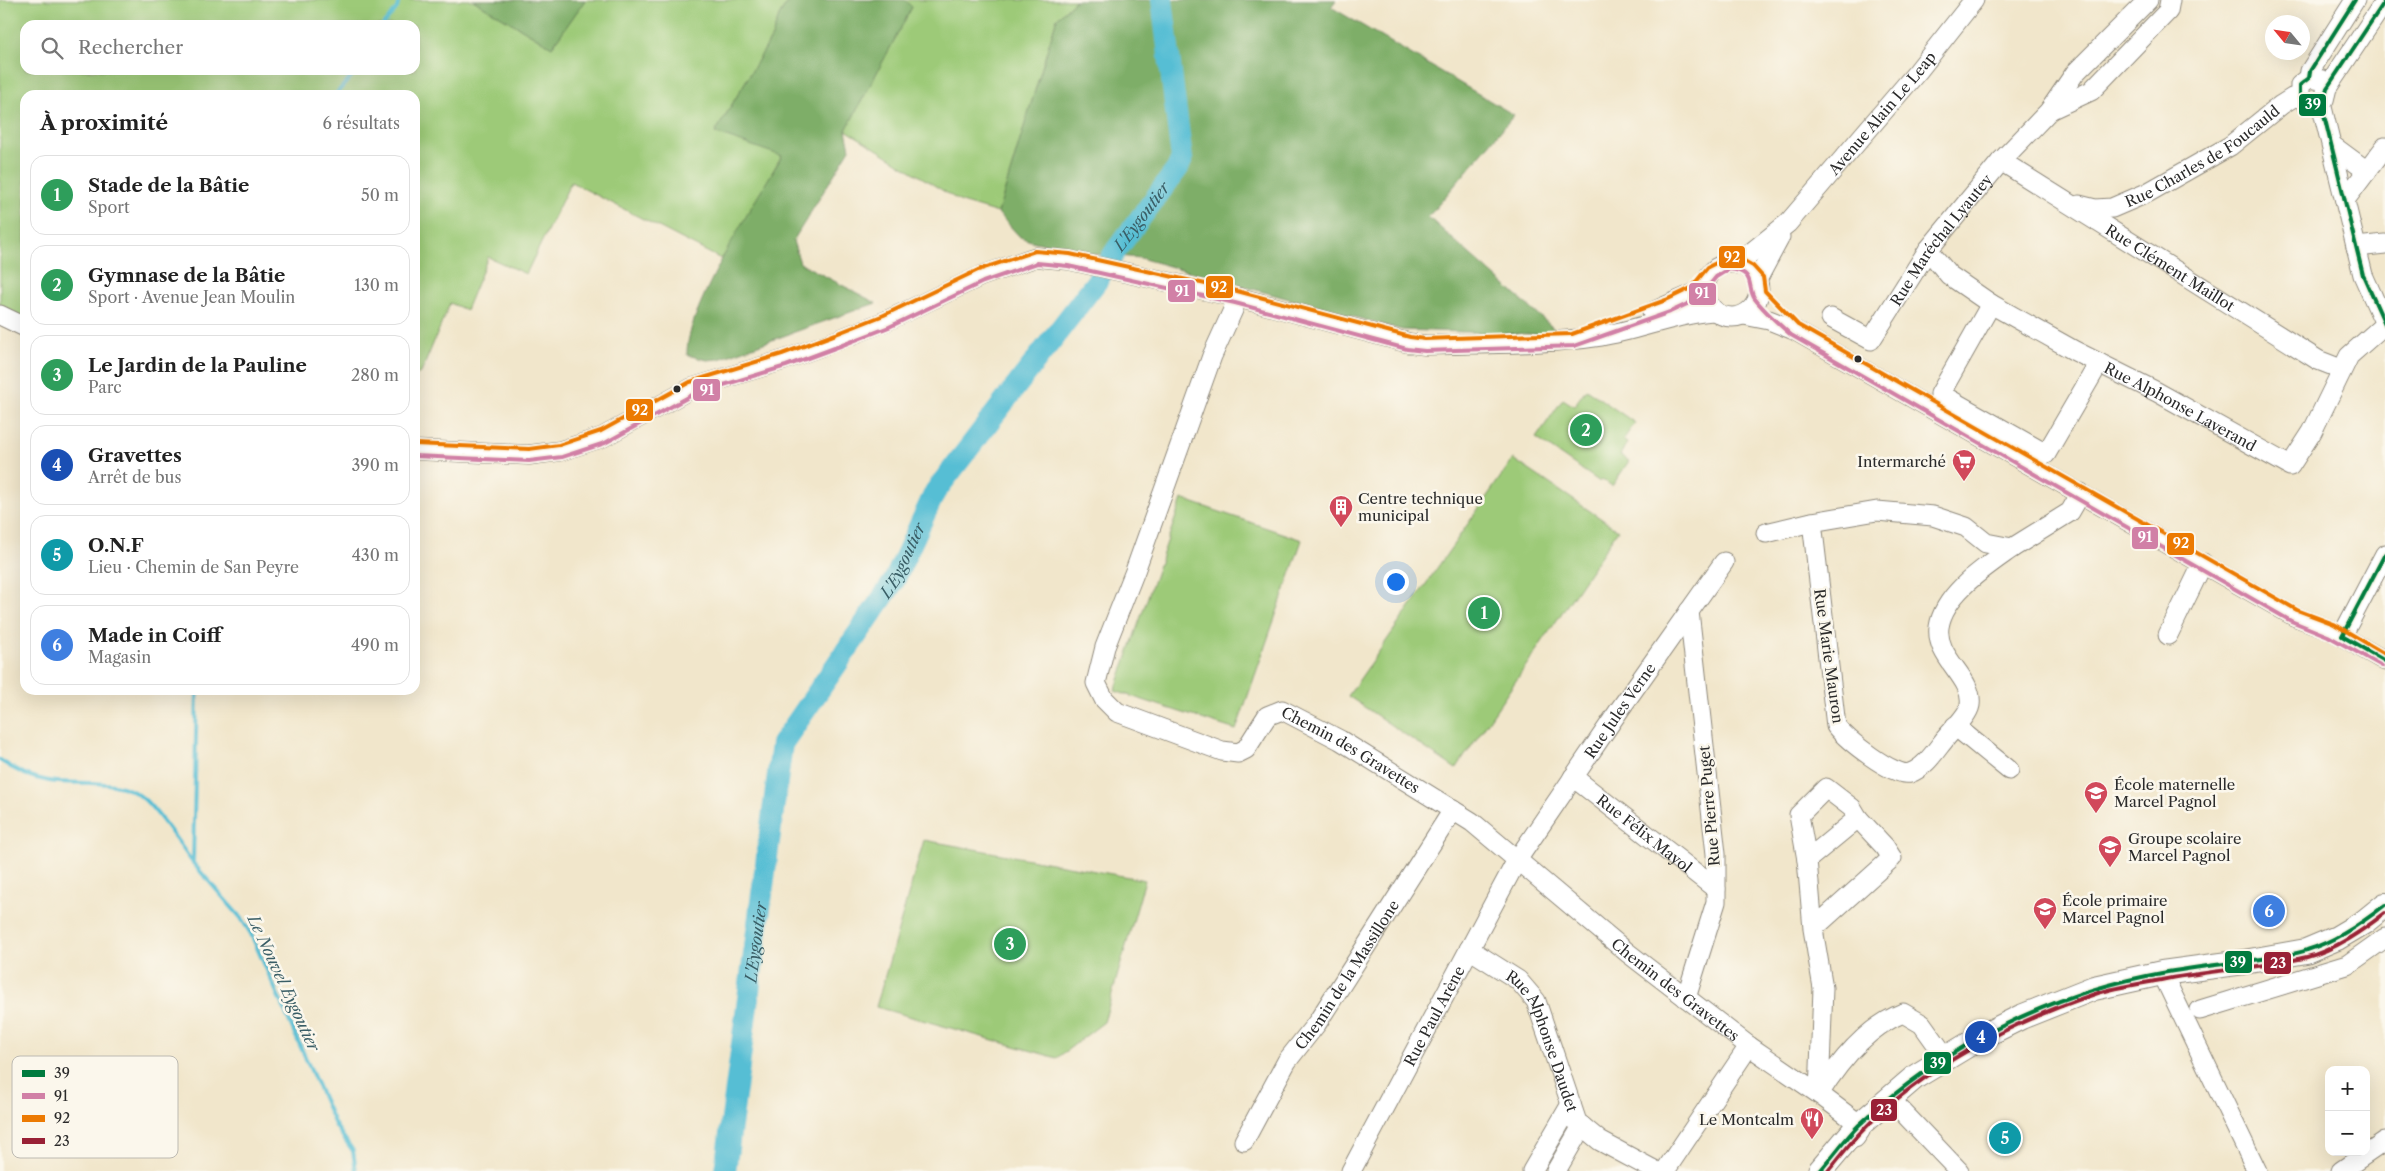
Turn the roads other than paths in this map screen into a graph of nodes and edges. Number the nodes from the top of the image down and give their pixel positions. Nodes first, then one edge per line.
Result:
1 (1974, 0) edge
2 (2148, 0) edge
3 (2170, 0) edge
4 (2355, 0) edge
5 (2385, 1) edge
6 (2309, 78) junction
7 (2324, 95) junction
8 (2300, 96) junction
9 (2049, 111) junction
10 (2333, 146) junction
11 (2385, 147) edge
12 (2001, 161) junction
13 (2367, 171) junction
14 (2346, 200) junction
15 (2071, 203) junction
16 (1788, 223) junction
17 (2385, 244) edge
18 (2356, 247) junction
19 (1928, 250) junction
20 (1737, 264) junction
21 (1705, 283) junction
22 (1758, 287) junction
23 (1236, 297) junction
24 (2380, 303) edge
25 (1991, 304) junction
26 (1713, 311) junction
27 (0, 315) edge
28 (1744, 315) junction
29 (1831, 318) dead end
30 (2385, 324) edge
31 (20, 325) edge
32 (0, 326) edge
33 (1794, 330) junction
34 (20, 335) edge
35 (1573, 340) junction
36 (2099, 363) junction
37 (2341, 368) junction
38 (420, 450) edge
39 (2081, 493) junction
40 (1812, 522) junction
41 (1766, 533) dead end
42 (2012, 548) junction
43 (2385, 554) edge
44 (1724, 562) dead end
45 (2203, 563) junction
46 (1690, 611) junction
47 (2168, 634) dead end
48 (2342, 636) junction
49 (2385, 661) edge
50 (1956, 726) junction
51 (2009, 770) dead end
52 (1573, 777) junction
53 (1453, 810) junction
54 (1858, 818) junction
55 (1517, 860) junction
56 (1807, 860) junction
57 (1716, 889) junction
58 (2385, 905) edge
59 (1814, 929) junction
60 (2385, 938) edge
61 (1469, 949) junction
62 (2162, 974) junction
63 (1686, 998) junction
64 (2200, 1010) dead end
65 (2006, 1025) junction
66 (1749, 1046) junction
67 (1947, 1059) junction
68 (1819, 1094) junction
69 (1570, 1104) junction
70 (1897, 1106) junction
71 (1582, 1126) junction
72 (1858, 1126) junction
73 (1244, 1141) dead end
74 (2385, 1141) edge
75 (1350, 1171) edge
76 (1532, 1171) edge
77 (1556, 1171) edge
78 (1656, 1171) edge
79 (1665, 1171) edge
80 (1820, 1171) edge
81 (1833, 1171) edge
82 (1959, 1171) edge
83 (2257, 1171) edge
84 (2341, 1171) edge

1 - 16 street, Avenue Alain Le Leap
2 - 9 street, Rue Maréchal Lyautey
3 - 9 street, Rue Maréchal Lyautey
4 - 6 street
5 - 7 street
6 - 7 street
6 - 8 street
7 - 8 street
7 - 10 street
8 - 15 street, Rue Charles de Foucauld
9 - 12 street, Rue Maréchal Lyautey
10 - 13 street
10 - 14 street
11 - 13 street
12 - 15 street, Rue Clément Maillot
12 - 19 street, Rue Maréchal Lyautey
13 - 14 street
14 - 18 street
15 - 37 street, Rue Clément Maillot
16 - 20 street, Avenue Alain Le Leap
16 - 22 street, Avenue Alain Le Leap
17 - 18 street
18 - 24 street
19 - 25 street, Rue Alphonse Laverand
19 - 29 street, Rue Maréchal Lyautey
20 - 21 street
20 - 22 street
21 - 26 street
21 - 35 street
22 - 28 street
22 - 33 street
23 - 35 street
23 - 38 street
23 - 53 street, Chemin des Gravettes
24 - 30 street
25 - 36 street, Rue Alphonse Laverand
25 - 36 street
26 - 28 street
26 - 35 street
27 - 31 street
28 - 33 street
30 - 37 street, Rue Alphonse Laverand
32 - 34 street
33 - 39 street
36 - 37 street, Rue Alphonse Laverand
39 - 42 street, Rue Marie Mauron
39 - 45 street
40 - 41 street
40 - 42 street
40 - 50 street, Rue Marie Mauron
42 - 50 street, Rue Marie Mauron
43 - 48 street
44 - 46 street, Rue Jules Verne
45 - 47 street
45 - 48 street
46 - 52 street, Rue Jules Verne
46 - 57 street, Rue Pierre Puget
48 - 49 street
50 - 51 street
52 - 55 street, Rue Jules Verne
52 - 57 street, Rue Félix Mayol
53 - 55 street, Chemin des Gravettes
53 - 73 street, Chemin de la Massillone
54 - 56 street
54 - 56 street
54 - 59 street
55 - 61 street, Rue Paul Arène
55 - 63 street, Chemin des Gravettes
56 - 59 street
57 - 63 street, Rue Pierre Puget
58 - 62 main road
59 - 68 street
60 - 64 street
61 - 69 street, Rue Alphonse Daudet
61 - 75 street, Rue Paul Arène
62 - 65 main road
62 - 83 street
63 - 66 street, Chemin des Gravettes
65 - 67 main road
65 - 70 main road
66 - 68 street, Chemin des Gravettes
66 - 79 street
67 - 68 street
67 - 72 main road
68 - 72 street, Chemin des Gravettes
69 - 71 street, Rue Alphonse Daudet
69 - 76 street
70 - 81 main road
70 - 82 street
71 - 77 street
71 - 78 street, Rue Alphonse Daudet
72 - 80 main road
72 - 81 street
74 - 84 street

